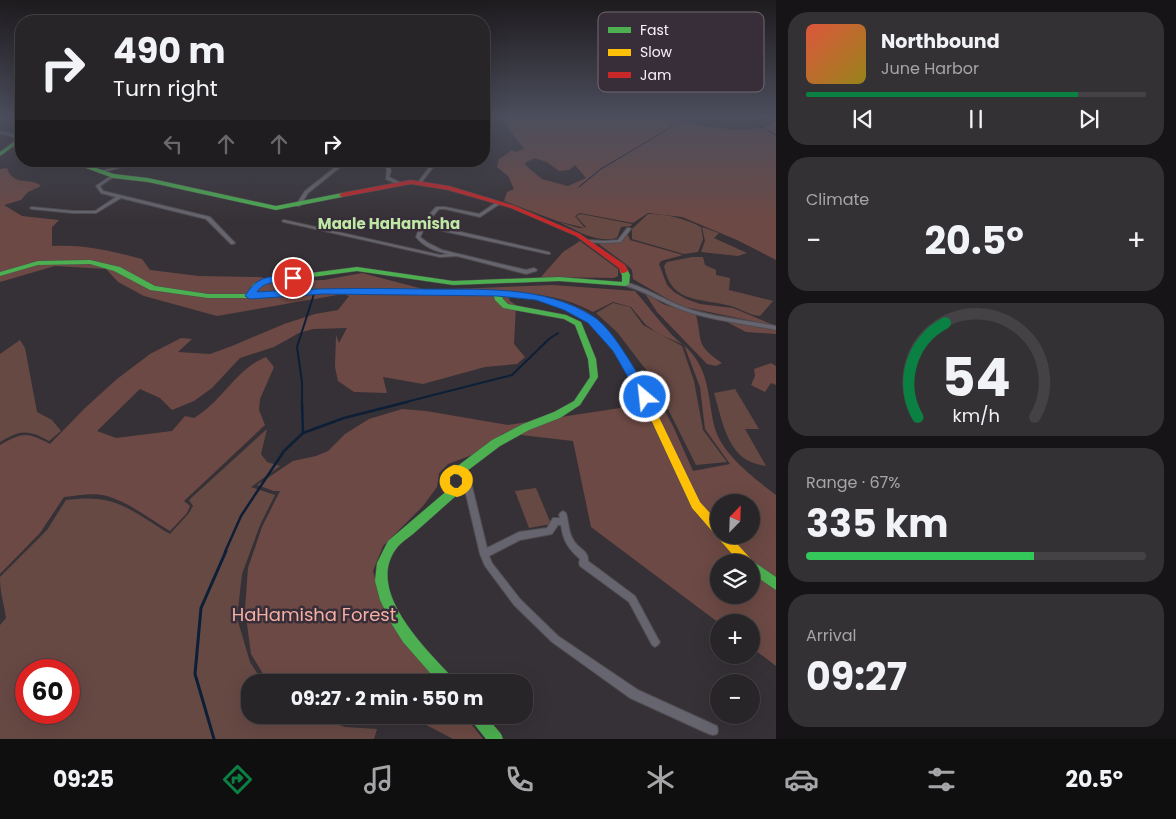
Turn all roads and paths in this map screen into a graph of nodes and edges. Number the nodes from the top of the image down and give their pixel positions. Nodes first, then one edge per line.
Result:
1 (88, 167) edge
2 (119, 167) edge
3 (338, 167) edge
4 (388, 167) edge
5 (431, 167) edge
6 (100, 172) junction
7 (113, 176) junction
8 (420, 182) junction
9 (400, 184) junction
10 (119, 197) junction
11 (499, 203) junction
12 (298, 205) junction
13 (32, 208) dead end
14 (284, 221) dead end
15 (423, 224) junction
16 (629, 229) dead end
17 (587, 240) junction
18 (233, 243) dead end
19 (548, 252) dead end
20 (457, 255) junction
21 (534, 270) dead end
22 (0, 274) edge
23 (625, 284) junction
24 (497, 293) junction
25 (250, 296) junction
26 (776, 328) edge
27 (475, 459) junction
28 (459, 471) junction
29 (468, 483) junction
30 (449, 490) junction
31 (710, 522) edge
32 (729, 544) edge
33 (484, 554) junction
34 (739, 554) edge
35 (760, 572) edge
36 (776, 584) edge
37 (655, 642) dead end
38 (440, 674) edge
39 (484, 724) edge
40 (713, 730) dead end
41 (496, 739) edge

1 - 6 main road
2 - 6 street
3 - 12 street
4 - 9 street
5 - 8 street
6 - 7 main road
7 - 10 street
7 - 12 main road
8 - 9 main road
8 - 11 main road
9 - 12 main road
10 - 13 street
10 - 18 street
11 - 15 street
11 - 17 main road
14 - 20 street
15 - 19 street
15 - 20 street
16 - 17 street
17 - 23 main road
20 - 21 street
22 - 25 main road
23 - 25 main road
23 - 26 street
24 - 25 main road
24 - 27 main road
24 - 31 main road
27 - 28 main road
27 - 29 main road
28 - 29 main road
28 - 30 main road
29 - 30 main road
29 - 33 street
30 - 38 main road
32 - 34 main road
33 - 37 street
33 - 40 street
35 - 36 main road
39 - 41 main road

